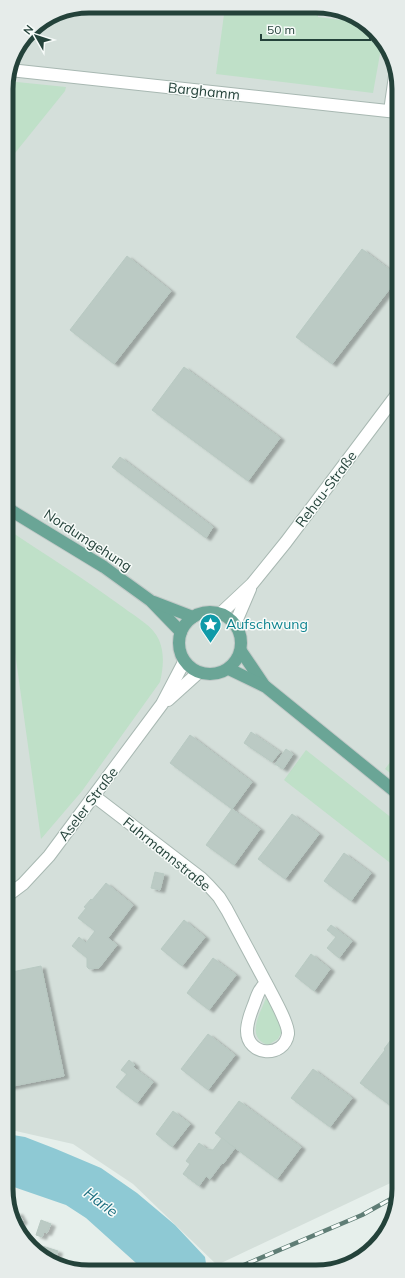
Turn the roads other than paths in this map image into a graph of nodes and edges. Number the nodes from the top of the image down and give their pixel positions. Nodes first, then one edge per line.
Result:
1 (15, 71) edge
2 (392, 111) edge
3 (392, 400) edge
4 (13, 512) edge
5 (252, 584) junction
6 (151, 601) junction
7 (220, 614) junction
8 (193, 617) junction
9 (235, 624) junction
10 (181, 632) junction
11 (241, 651) junction
12 (184, 662) junction
13 (229, 669) junction
14 (198, 673) junction
15 (266, 687) junction
16 (162, 704) junction
17 (392, 789) edge
18 (94, 796) junction
19 (13, 892) edge
20 (266, 983) junction

1 - 2 street, Barghamm
3 - 5 street, Rehau-Straße
4 - 6 main road, Nordumgehung
5 - 7 street, Rehau-Straße
5 - 9 street, Rehau-Straße
6 - 8 main road, Nordumgehung
6 - 10 main road, Nordumgehung
7 - 8 main road
7 - 9 main road
8 - 10 main road
9 - 11 main road
10 - 12 main road
11 - 13 main road
11 - 15 main road
12 - 14 main road
12 - 16 street, Aseler Straße
13 - 14 main road
13 - 15 main road
14 - 16 street, Aseler Straße
15 - 17 main road
16 - 18 street, Aseler Straße
18 - 19 street, Aseler Straße
18 - 20 street, Fuhrmannstraße
20 - 20 street, Fuhrmannstraße

